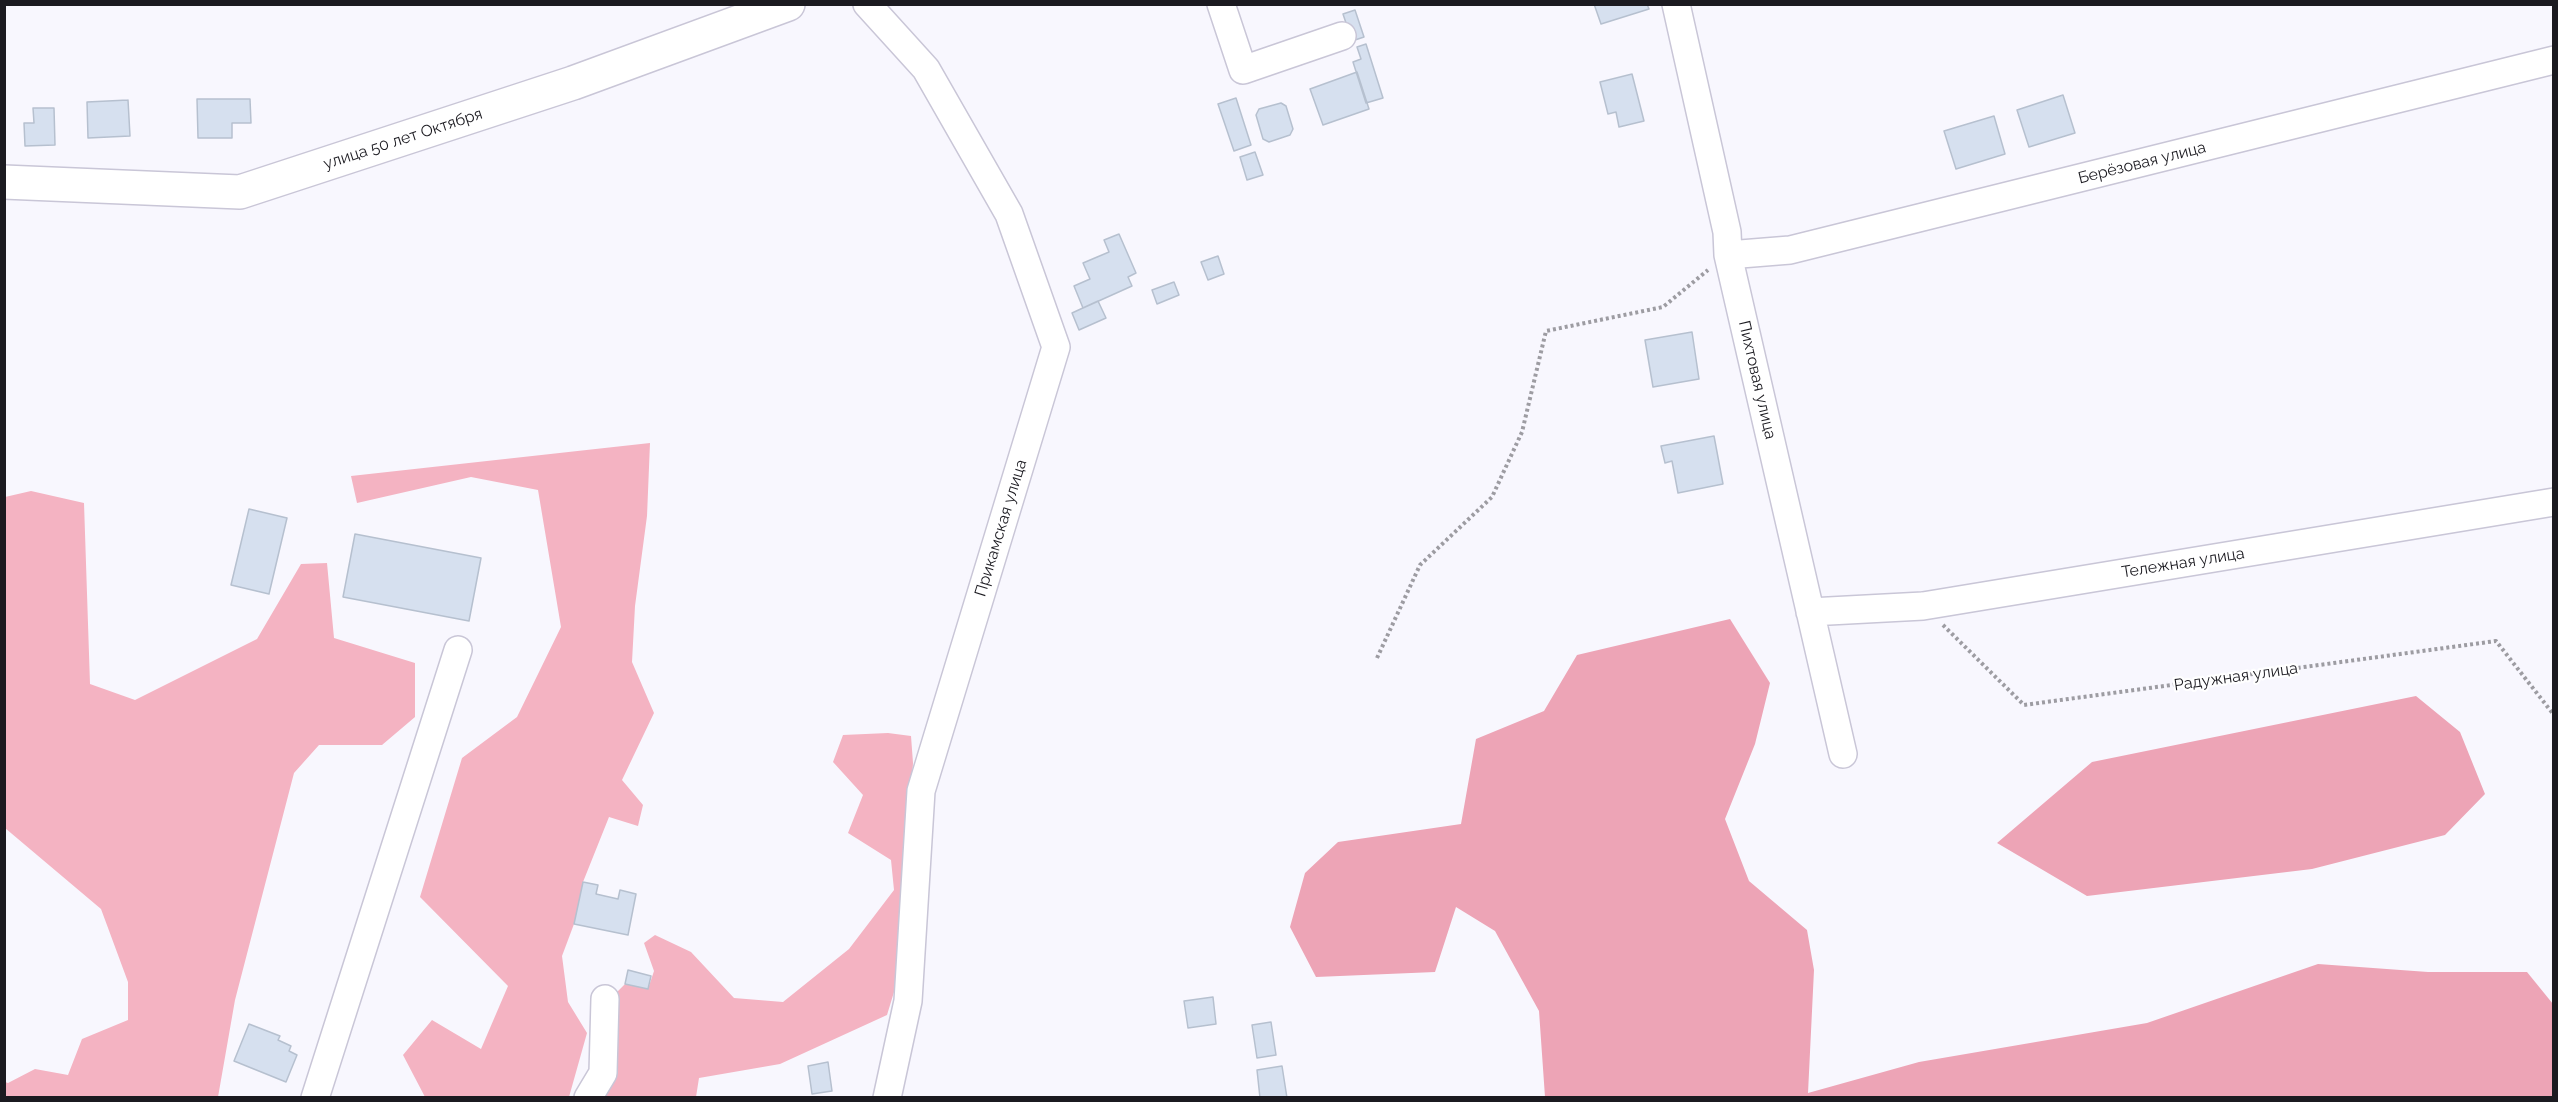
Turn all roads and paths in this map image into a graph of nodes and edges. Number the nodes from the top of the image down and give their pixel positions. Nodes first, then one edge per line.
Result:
1 (788, 4) edge
2 (867, 4) edge
3 (1221, 4) edge
4 (1676, 4) edge
5 (1341, 36) dead end
6 (2553, 60) edge
7 (4, 182) edge
8 (1728, 255) junction
9 (2553, 502) edge
10 (1923, 606) junction
11 (1810, 612) junction
12 (458, 650) dead end
13 (1377, 658) dead end
14 (2553, 715) edge
15 (1843, 754) dead end
16 (605, 999) dead end
17 (315, 1098) edge
18 (588, 1098) edge
19 (887, 1098) edge

1 - 7 main road, улица 50 лет Октября
2 - 19 street, Прикамская улица
3 - 5 street
4 - 8 street, Пихтовая улица
6 - 8 street, Берёзовая улица
8 - 11 street, Пихтовая улица
8 - 13 path
9 - 10 street, Тележная улица
10 - 11 street, Тележная улица
10 - 14 path, Радужная улица
11 - 15 street, Пихтовая улица
12 - 17 street
16 - 18 street

